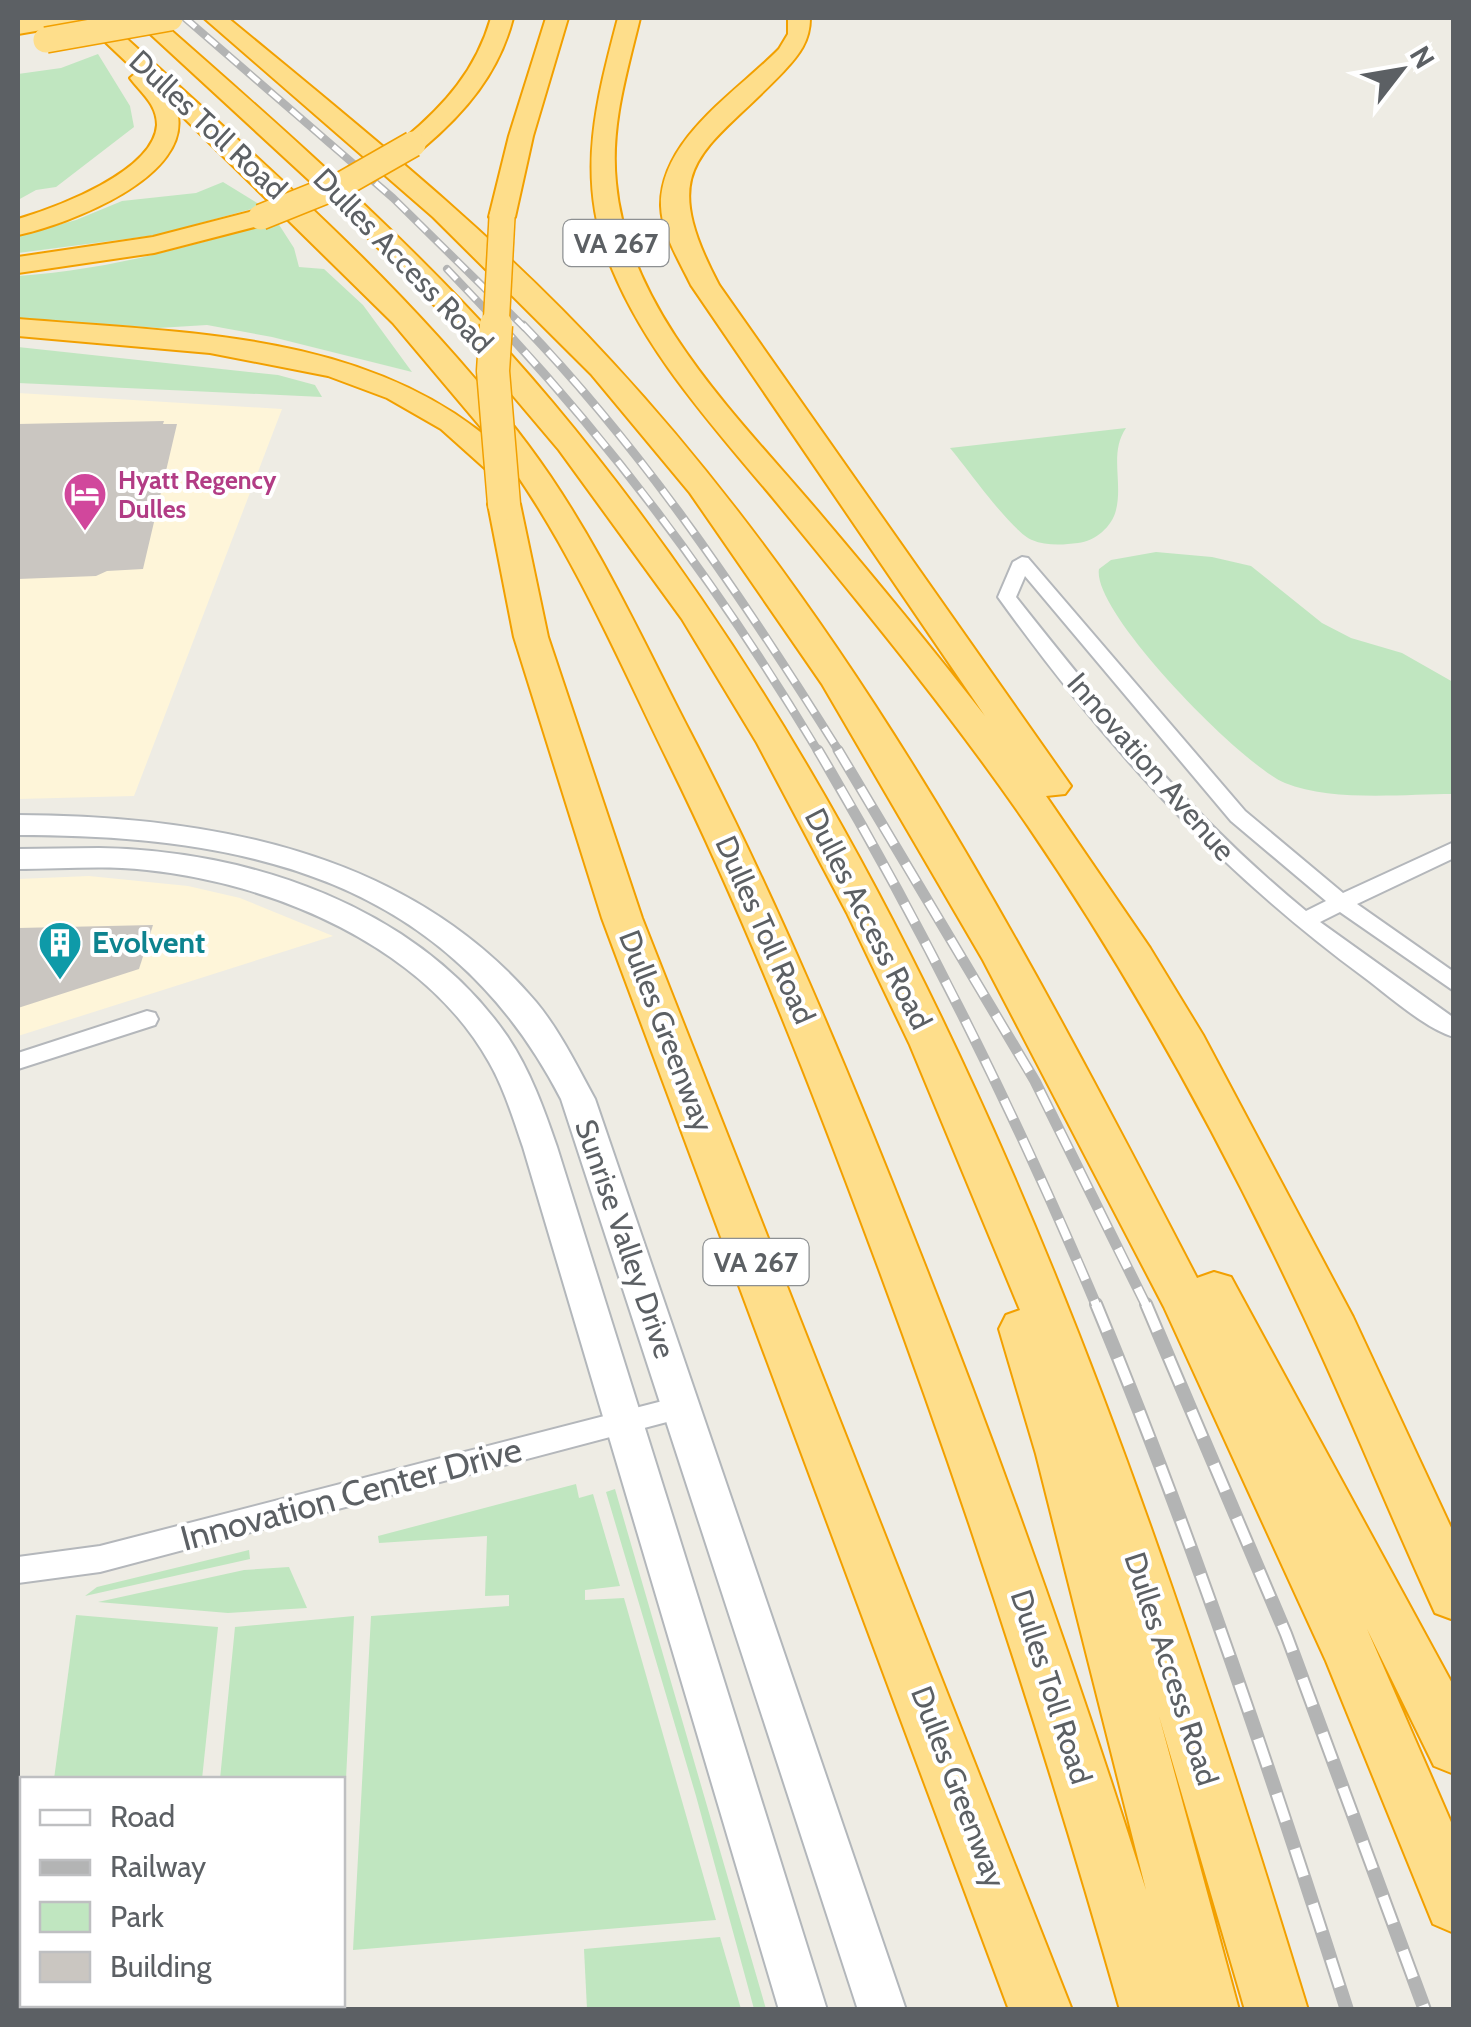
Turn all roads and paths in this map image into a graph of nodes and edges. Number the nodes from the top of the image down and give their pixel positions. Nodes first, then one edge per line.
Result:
1 (71, 18) edge
2 (92, 18) edge
3 (170, 18) edge
4 (215, 18) edge
5 (502, 18) edge
6 (557, 18) edge
7 (629, 18) edge
8 (799, 18) edge
9 (126, 24) edge
10 (266, 30) dead end
11 (30, 37) edge
12 (405, 157) junction
13 (18, 226) edge
14 (18, 265) edge
15 (18, 328) edge
16 (601, 594) junction
17 (18, 825) edge
18 (1454, 849) edge
19 (18, 859) edge
20 (967, 892) junction
21 (1340, 902) junction
22 (1303, 921) junction
23 (1121, 936) junction
24 (1454, 982) edge
25 (146, 1019) dead end
26 (1454, 1029) edge
27 (18, 1061) edge
28 (956, 1098) junction
29 (682, 1408) junction
30 (624, 1422) junction
31 (18, 1570) edge
32 (1454, 1596) edge
33 (1454, 1748) edge
34 (1454, 1903) edge
35 (803, 2010) edge
36 (882, 2010) edge
37 (1041, 2010) edge
38 (1152, 2010) edge
39 (1208, 2010) edge
40 (1277, 2010) edge

1 - 11 highway
2 - 9 highway, Dulles Toll Road
3 - 9 highway, bridge
4 - 12 highway, Dulles Access Road
5 - 12 highway
6 - 37 highway, Dulles Greenway / VA 267, bridge
7 - 23 highway, VA 267
8 - 23 highway
9 - 11 highway, bridge
9 - 13 highway
9 - 16 highway, Dulles Toll Road
9 - 28 highway, Dulles Access Road
10 - 12 highway
12 - 14 highway, bridge
12 - 20 highway, Dulles Access Road
15 - 16 highway
16 - 38 highway, Dulles Toll Road
17 - 29 main road, Sunrise Valley Drive
18 - 21 street
19 - 30 main road, Sunrise Valley Drive
20 - 33 highway
20 - 34 highway, Dulles Access Road
21 - 22 street
21 - 22 street, Innovation Avenue
21 - 24 street, Innovation Avenue
22 - 26 street, Innovation Avenue
23 - 32 highway, VA 267
25 - 27 street
28 - 39 highway
28 - 40 highway, Dulles Access Road
29 - 30 street, Innovation Center Drive
29 - 36 main road, Sunrise Valley Drive
30 - 31 street, Innovation Center Drive
30 - 35 main road, Sunrise Valley Drive

